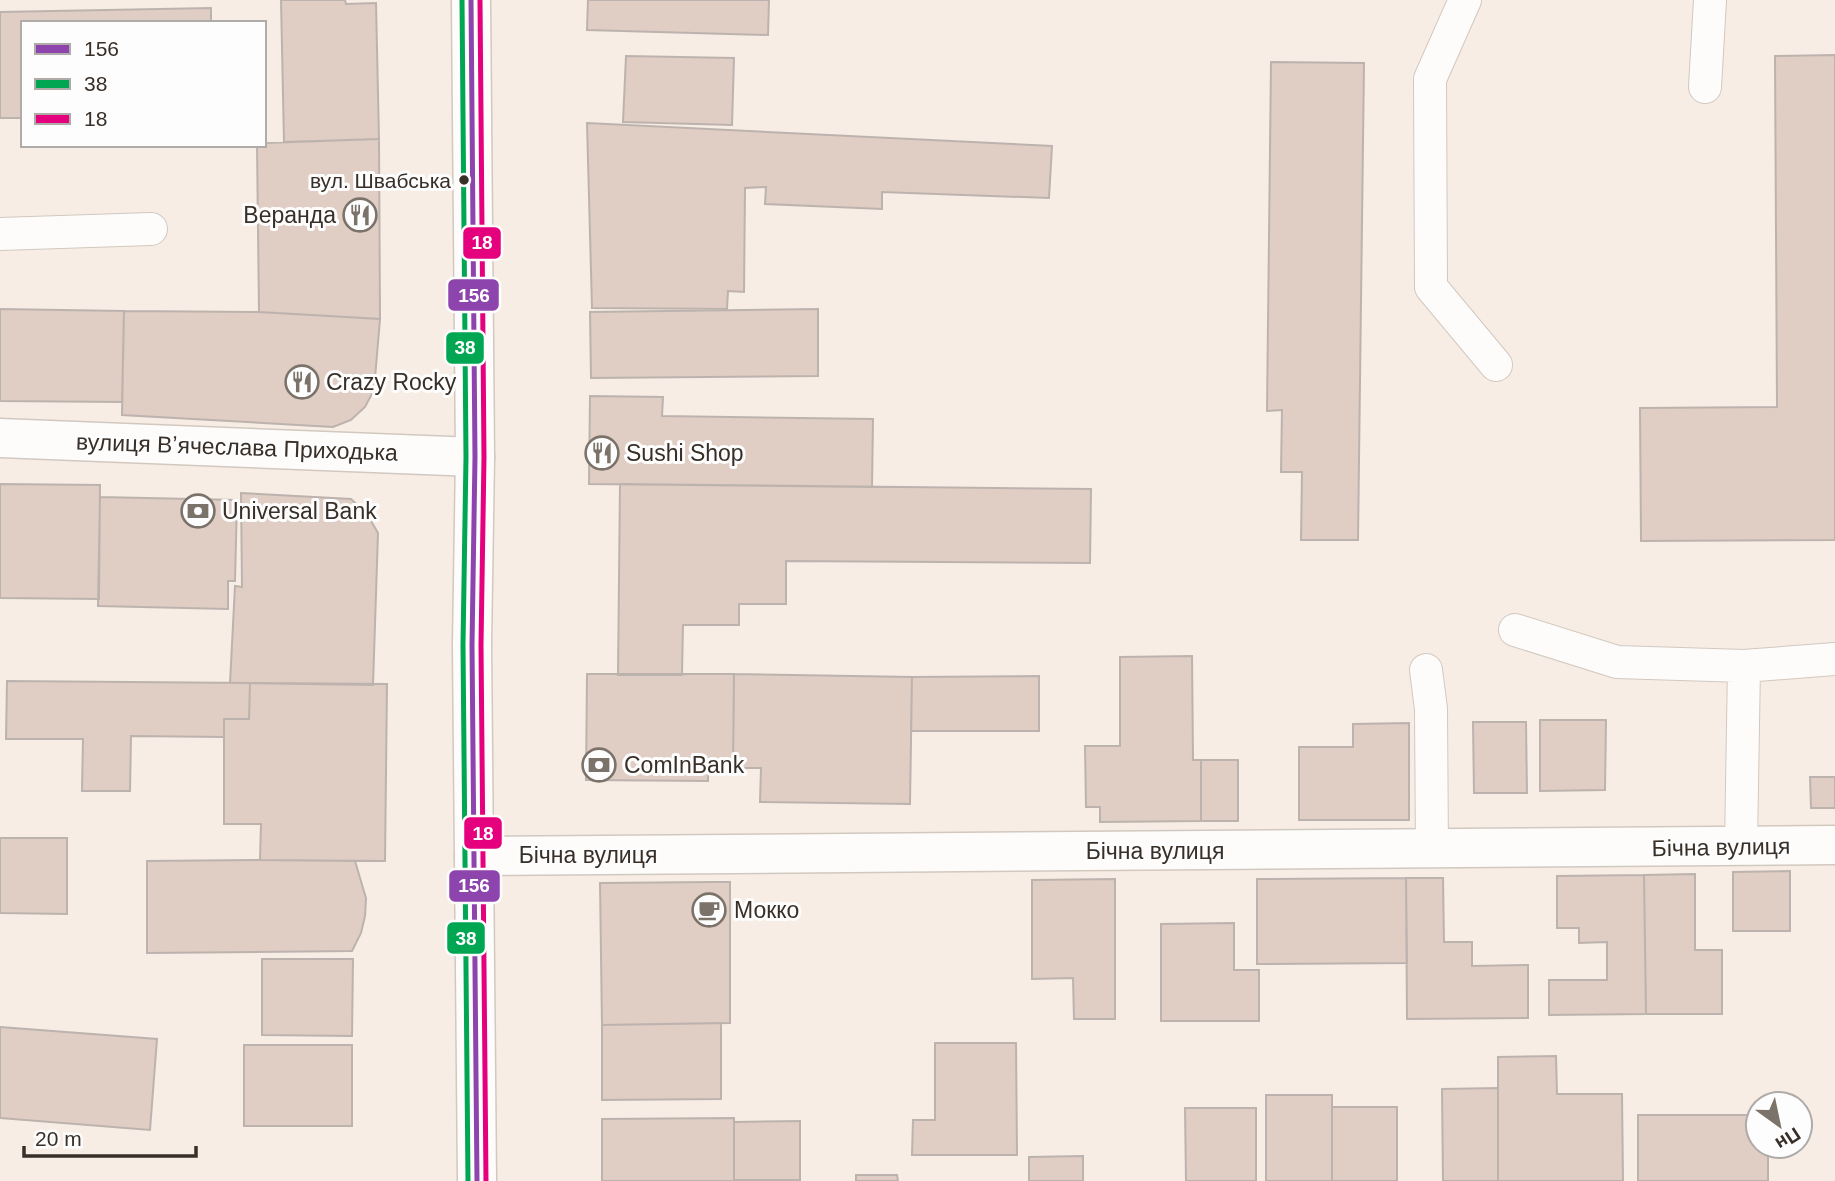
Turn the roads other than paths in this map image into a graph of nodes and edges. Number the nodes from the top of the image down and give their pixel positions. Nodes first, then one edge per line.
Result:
1 (471, 0) edge
2 (1465, 0) edge
3 (1710, 0) edge
4 (1705, 87) dead end
5 (151, 229) dead end
6 (0, 234) edge
7 (1496, 365) dead end
8 (0, 438) edge
9 (475, 457) junction
10 (1516, 630) dead end
11 (1835, 659) edge
12 (1744, 666) junction
13 (1426, 670) dead end
14 (1835, 845) edge
15 (1741, 846) junction
16 (1432, 850) junction
17 (474, 856) junction
18 (477, 1181) edge

1 - 9 street
2 - 7 lane
3 - 4 lane
5 - 6 lane
8 - 9 street, вулиця Вʼячеслава Приходька
9 - 17 street
10 - 12 lane
11 - 12 lane
12 - 15 lane
13 - 16 lane
14 - 15 street, Бічна вулиця
15 - 16 street, Бічна вулиця
16 - 17 street, Бічна вулиця
17 - 18 street

